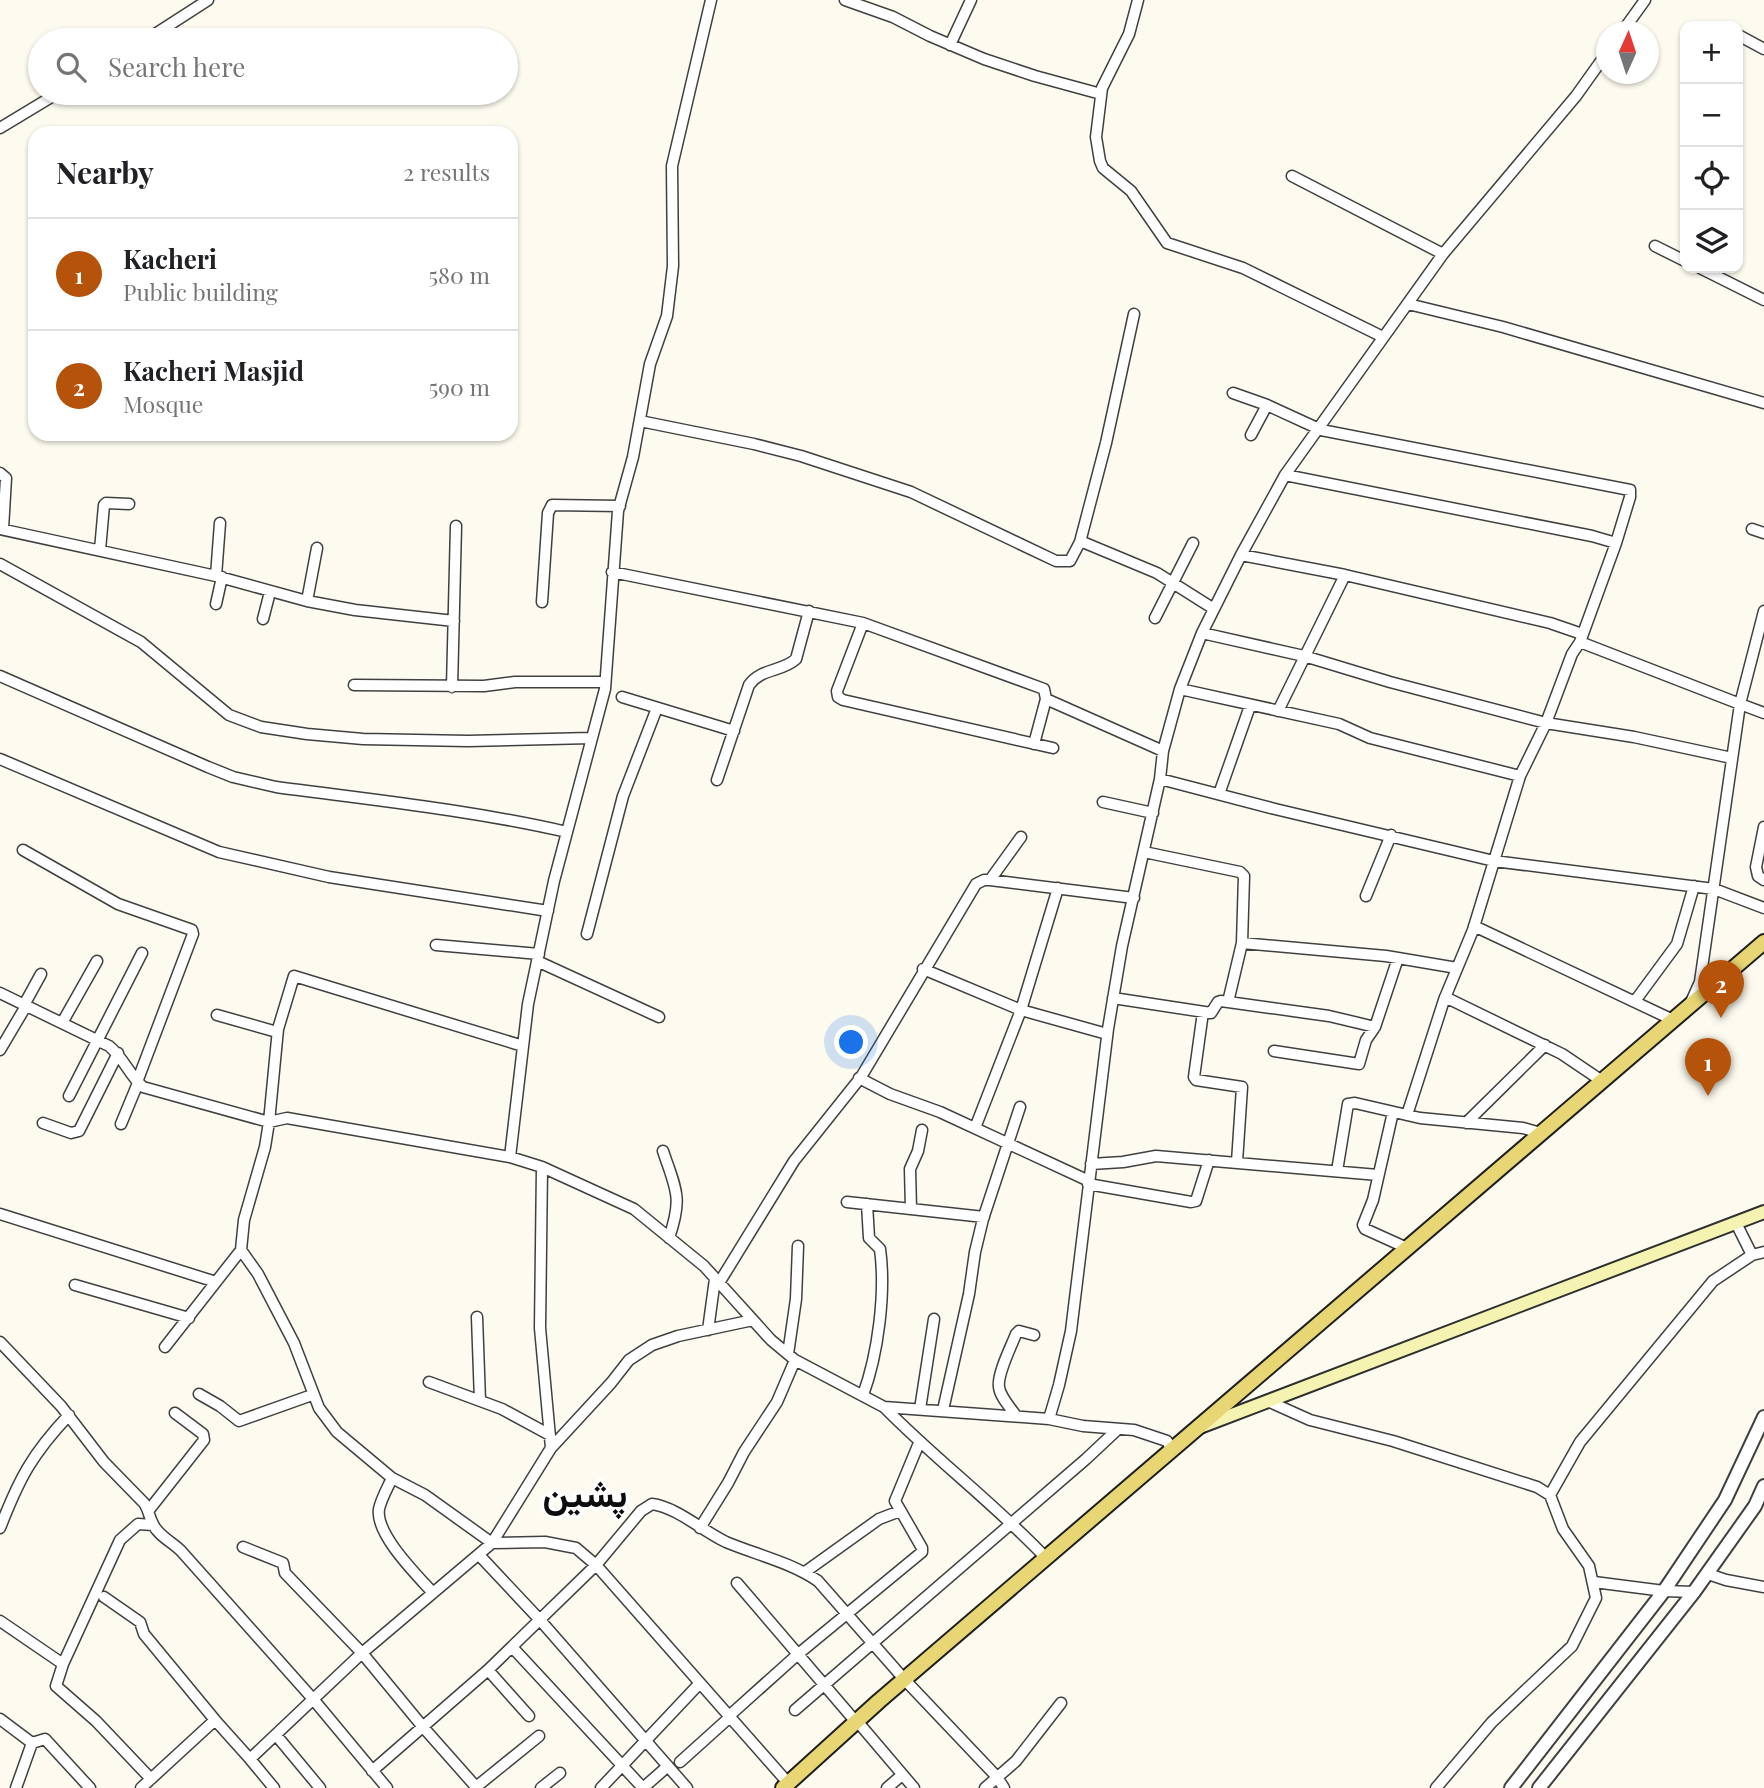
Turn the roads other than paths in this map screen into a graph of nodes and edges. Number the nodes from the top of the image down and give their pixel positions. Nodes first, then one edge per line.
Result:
1 (208, 0) edge
2 (711, 0) edge
3 (845, 0) edge
4 (971, 0) edge
5 (1138, 0) edge
6 (1645, 0) edge
7 (1630, 21) edge
8 (165, 28) edge
9 (1743, 37) edge
10 (950, 45) junction
11 (1764, 48) edge
12 (1596, 68) edge
13 (1101, 94) junction
14 (38, 105) edge
15 (0, 128) edge
16 (1292, 176) dead end
17 (1655, 246) dead end
18 (1443, 254) junction
19 (1680, 258) edge
20 (1710, 273) edge
21 (1764, 300) edge
22 (1408, 304) junction
23 (1134, 314) dead end
24 (1383, 337) junction
25 (1233, 393) dead end
26 (1764, 403) edge
27 (1267, 405) junction
28 (640, 422) junction
29 (1316, 429) junction
30 (1251, 435) dead end
31 (0, 473) edge
32 (1285, 475) junction
33 (128, 504) dead end
34 (620, 506) junction
35 (220, 523) dead end
36 (456, 527) dead end
37 (1, 529) edge
38 (1752, 529) dead end
39 (1764, 533) edge
40 (1080, 542) junction
41 (1193, 543) dead end
42 (1616, 543) junction
43 (317, 548) dead end
44 (100, 550) junction
45 (1241, 555) junction
46 (0, 564) edge
47 (612, 572) junction
48 (1345, 575) junction
49 (219, 577) junction
50 (1173, 582) junction
51 (270, 592) junction
52 (307, 601) junction
53 (542, 602) dead end
54 (216, 604) dead end
55 (1214, 609) junction
56 (809, 611) junction
57 (1764, 611) edge
58 (1155, 618) dead end
59 (262, 619) dead end
60 (454, 621) junction
61 (863, 623) junction
62 (1202, 633) junction
63 (1581, 638) junction
64 (1304, 656) junction
65 (0, 676) edge
66 (605, 682) junction
67 (354, 685) dead end
68 (452, 687) junction
69 (1180, 689) junction
70 (622, 698) dead end
71 (1046, 699) junction
72 (1740, 704) junction
73 (1250, 706) junction
74 (657, 708) junction
75 (1278, 711) junction
76 (1764, 713) edge
77 (1546, 723) junction
78 (734, 731) junction
79 (591, 738) junction
80 (1034, 744) junction
81 (1053, 748) dead end
82 (1163, 751) junction
83 (1732, 758) junction
84 (0, 759) edge
85 (1520, 776) junction
86 (1160, 779) junction
87 (717, 780) dead end
88 (1219, 794) junction
89 (1103, 802) dead end
90 (1153, 813) junction
91 (1764, 827) edge
92 (567, 832) junction
93 (1391, 835) junction
94 (1021, 837) dead end
95 (23, 850) dead end
96 (1144, 852) junction
97 (1494, 861) junction
98 (990, 880) junction
99 (1764, 880) edge
100 (1694, 886) junction
101 (1058, 888) junction
102 (1714, 889) junction
103 (1366, 896) dead end
104 (1134, 898) junction
105 (1763, 906) edge
106 (548, 911) junction
107 (1474, 926) junction
108 (587, 934) dead end
109 (1764, 942) edge
110 (1241, 943) junction
111 (436, 945) dead end
112 (142, 953) dead end
113 (538, 958) junction
114 (1398, 958) junction
115 (97, 961) dead end
116 (1457, 968) junction
117 (923, 970) junction
118 (41, 975) dead end
119 (0, 993) edge
120 (1445, 996) junction
121 (1113, 998) junction
122 (1635, 1001) junction
123 (1228, 1002) junction
124 (25, 1005) junction
125 (1690, 1006) junction
126 (1021, 1010) junction
127 (1203, 1012) junction
128 (217, 1015) dead end
129 (659, 1017) dead end
130 (1673, 1020) junction
131 (61, 1023) junction
132 (1375, 1027) junction
133 (278, 1032) junction
134 (1107, 1034) junction
135 (97, 1040) junction
136 (1545, 1045) junction
137 (523, 1046) junction
138 (0, 1050) edge
139 (1274, 1051) dead end
140 (118, 1053) junction
141 (859, 1079) junction
142 (1602, 1081) junction
143 (138, 1082) junction
144 (69, 1096) dead end
145 (1020, 1107) dead end
146 (1392, 1112) junction
147 (1407, 1115) junction
148 (269, 1122) junction
149 (43, 1123) dead end
150 (1466, 1123) junction
151 (121, 1124) dead end
152 (975, 1128) junction
153 (922, 1130) dead end
154 (1541, 1133) junction
155 (1008, 1144) junction
156 (663, 1151) dead end
157 (510, 1157) junction
158 (1209, 1160) junction
159 (1237, 1162) junction
160 (1091, 1164) junction
161 (542, 1167) junction
162 (1337, 1171) junction
163 (1378, 1175) junction
164 (1089, 1183) junction
165 (847, 1202) dead end
166 (867, 1204) junction
167 (911, 1209) junction
168 (1764, 1212) edge
169 (0, 1214) edge
170 (984, 1217) junction
171 (1736, 1223) junction
172 (669, 1238) junction
173 (798, 1246) dead end
174 (1407, 1248) junction
175 (241, 1251) junction
176 (1764, 1252) edge
177 (1752, 1255) junction
178 (717, 1281) junction
179 (216, 1282) junction
180 (75, 1285) dead end
181 (477, 1317) dead end
182 (189, 1318) junction
183 (934, 1319) dead end
184 (753, 1320) junction
185 (708, 1330) junction
186 (1034, 1335) dead end
187 (0, 1342) edge
188 (165, 1348) dead end
189 (791, 1357) junction
190 (429, 1382) dead end
191 (199, 1394) dead end
192 (312, 1395) junction
193 (863, 1395) junction
194 (480, 1401) junction
195 (1270, 1402) junction
196 (884, 1407) junction
197 (920, 1409) junction
198 (943, 1410) junction
199 (175, 1413) dead end
200 (69, 1415) junction
201 (1016, 1416) junction
202 (1764, 1417) edge
203 (1049, 1419) junction
204 (1118, 1429) junction
205 (1197, 1429) junction
206 (550, 1434) junction
207 (919, 1443) junction
208 (551, 1448) junction
209 (1172, 1450) junction
210 (392, 1478) junction
211 (1764, 1486) edge
212 (1550, 1495) junction
213 (149, 1510) junction
214 (900, 1511) junction
215 (1013, 1522) junction
216 (153, 1525) junction
217 (0, 1528) edge
218 (700, 1528) junction
219 (492, 1543) junction
220 (243, 1547) dead end
221 (479, 1555) junction
222 (1046, 1558) junction
223 (596, 1565) junction
224 (805, 1573) junction
225 (1707, 1574) junction
226 (1594, 1582) junction
227 (737, 1583) dead end
228 (1764, 1587) edge
229 (1664, 1591) junction
230 (1694, 1592) junction
231 (433, 1594) junction
232 (104, 1597) dead end
233 (846, 1614) junction
234 (540, 1620) junction
235 (0, 1621) edge
236 (872, 1644) junction
237 (512, 1647) junction
238 (362, 1653) junction
239 (797, 1655) junction
240 (63, 1664) junction
241 (488, 1670) junction
242 (904, 1679) junction
243 (700, 1683) junction
244 (823, 1685) junction
245 (313, 1699) junction
246 (1061, 1703) dead end
247 (794, 1710) dead end
248 (529, 1716) dead end
249 (729, 1717) junction
250 (0, 1719) edge
251 (215, 1720) junction
252 (856, 1722) junction
253 (423, 1727) junction
254 (276, 1735) junction
255 (539, 1736) dead end
256 (645, 1740) junction
257 (32, 1743) junction
258 (250, 1759) junction
259 (680, 1762) dead end
260 (623, 1765) junction
261 (668, 1766) junction
262 (372, 1771) junction
263 (560, 1773) dead end
264 (902, 1775) junction
265 (997, 1777) junction
266 (151, 1779) junction
267 (786, 1786) edge
268 (16, 1788) edge
269 (90, 1788) edge
270 (141, 1788) edge
271 (274, 1788) edge
272 (320, 1788) edge
273 (387, 1788) edge
274 (477, 1788) edge
275 (541, 1788) edge
276 (601, 1788) edge
277 (687, 1788) edge
278 (887, 1788) edge
279 (914, 1788) edge
280 (985, 1788) edge
281 (1004, 1788) edge
282 (1436, 1788) edge
283 (1511, 1788) edge
284 (1539, 1788) edge

1 - 8 street
2 - 28 street
3 - 10 street
4 - 10 street
5 - 13 street
6 - 7 street
9 - 11 street
10 - 13 street
12 - 18 street
13 - 24 street
14 - 15 street
16 - 18 street
17 - 19 street
18 - 22 street
20 - 21 street
22 - 24 street
22 - 26 street
23 - 40 street
24 - 29 street
25 - 27 street
27 - 29 street
27 - 30 street
28 - 34 street
28 - 40 street
29 - 32 street
29 - 42 street
31 - 37 street
32 - 42 street
32 - 45 street
33 - 44 street
34 - 47 street
34 - 53 street
35 - 49 street
36 - 60 street
37 - 44 street
38 - 39 street
40 - 50 street
41 - 50 street
42 - 63 street
43 - 52 street
44 - 49 street
45 - 48 street
45 - 55 street
46 - 79 street
47 - 56 street
47 - 66 street
48 - 63 street
48 - 64 street
49 - 51 street
49 - 54 street
50 - 55 street
50 - 58 street
51 - 52 street
51 - 59 street
52 - 60 street
55 - 62 street
56 - 61 street
56 - 78 street
57 - 72 street
60 - 68 street
61 - 71 street
61 - 80 street
62 - 64 street
62 - 69 street
63 - 72 street
63 - 77 street
64 - 75 street
64 - 77 street
65 - 92 street
66 - 68 street
66 - 79 street
67 - 68 street
69 - 73 street
69 - 82 street
70 - 74 street
71 - 80 street
71 - 82 street
72 - 76 street
72 - 83 street
73 - 75 street
73 - 88 street
74 - 78 street
74 - 108 street
75 - 85 street
77 - 83 street
77 - 85 street
78 - 87 street
79 - 92 street
80 - 81 street
82 - 86 street
83 - 102 street
84 - 106 street
85 - 97 street
86 - 88 street
86 - 90 street
88 - 93 street
89 - 90 street
90 - 96 street
91 - 99 street
92 - 106 street
93 - 97 street
93 - 103 street
94 - 98 street
95 - 143 street
96 - 104 street
96 - 110 street
97 - 100 street
97 - 107 street
98 - 101 street
98 - 117 street
100 - 102 street
100 - 122 street
101 - 104 street
101 - 126 street
102 - 105 street
102 - 125 street
104 - 121 street
106 - 113 street
107 - 116 street
107 - 122 street
109 - 125 main road
110 - 114 street
110 - 123 street
111 - 113 street
112 - 135 street
113 - 129 street
113 - 137 street
114 - 116 street
114 - 132 street
115 - 131 street
116 - 120 street
117 - 126 street
117 - 141 street
118 - 124 street
119 - 124 street
120 - 136 street
120 - 147 street
121 - 127 street
121 - 134 street
122 - 130 street
123 - 127 street
123 - 132 street
124 - 131 street
124 - 138 street
125 - 130 main road
126 - 134 street
126 - 152 street
127 - 159 street
128 - 133 street
130 - 142 main road
131 - 135 street
132 - 139 street
133 - 137 street
133 - 148 street
134 - 160 street
135 - 140 street
135 - 144 street
136 - 142 street
136 - 150 street
137 - 157 street
140 - 143 street
140 - 149 street
141 - 152 street
141 - 178 street
142 - 154 main road
143 - 148 street
143 - 151 street
145 - 155 street
146 - 147 street
146 - 162 street
146 - 163 street
147 - 150 street
148 - 157 street
148 - 175 street
150 - 154 street
152 - 155 street
153 - 167 street
154 - 174 main road
155 - 164 street
155 - 170 street
156 - 172 street
157 - 161 street
158 - 159 street
158 - 160 street
158 - 164 street
159 - 162 street
160 - 164 street
161 - 172 street
161 - 206 street
162 - 163 street
163 - 174 street
164 - 203 street
165 - 166 street
166 - 167 street
166 - 193 street
167 - 170 street
168 - 171 main road
169 - 179 street
170 - 198 street
171 - 177 street
171 - 195 main road
172 - 178 street
173 - 189 street
174 - 205 main road
175 - 179 street
175 - 192 street
176 - 177 street
177 - 212 street
178 - 184 street
178 - 185 street
179 - 182 street
180 - 182 street
181 - 194 street
182 - 188 street
183 - 197 street
184 - 185 street
184 - 189 street
185 - 208 street
186 - 201 street
187 - 200 street
189 - 193 street
189 - 218 street
190 - 194 street
191 - 192 street
192 - 210 street
193 - 196 street
194 - 206 street
195 - 205 main road
195 - 212 street
196 - 197 street
196 - 207 street
197 - 198 street
198 - 201 street
199 - 213 street
200 - 213 street
200 - 217 street
201 - 203 street
202 - 229 street
203 - 204 street
204 - 209 street
204 - 215 street
205 - 209 main road
206 - 208 street
207 - 214 street
207 - 215 street
208 - 219 street
209 - 222 main road
210 - 219 street
210 - 231 street
211 - 225 street
212 - 226 street
213 - 216 street
214 - 224 street
214 - 233 street
215 - 222 street
215 - 236 street
216 - 240 street
216 - 245 street
218 - 223 street
218 - 224 street
219 - 221 street
219 - 223 street
220 - 238 street
221 - 231 street
221 - 234 street
222 - 242 main road
223 - 234 street
223 - 243 street
224 - 233 street
225 - 228 street
225 - 230 street
226 - 229 street
226 - 282 street
227 - 239 street
229 - 230 street
229 - 283 street
230 - 284 street
231 - 238 street
232 - 251 street
233 - 236 street
233 - 239 street
234 - 237 street
234 - 256 street
235 - 240 street
236 - 242 street
236 - 244 street
237 - 241 street
237 - 260 street
238 - 245 street
238 - 253 street
239 - 244 street
239 - 249 street
240 - 266 street
241 - 248 street
241 - 253 street
242 - 252 main road
242 - 265 street
243 - 249 street
243 - 256 street
244 - 247 street
244 - 252 street
245 - 254 street
245 - 262 street
246 - 265 street
249 - 259 street
249 - 267 street
250 - 257 street
251 - 258 street
251 - 266 street
252 - 264 street
252 - 267 main road
253 - 262 street
253 - 274 street
254 - 258 street
254 - 272 street
255 - 274 street
256 - 260 street
256 - 261 street
257 - 268 street
257 - 269 street
258 - 271 street
260 - 261 street
260 - 276 street
261 - 277 street
262 - 273 street
263 - 275 street
264 - 278 street
264 - 279 street
265 - 280 street
265 - 281 street
266 - 270 street

